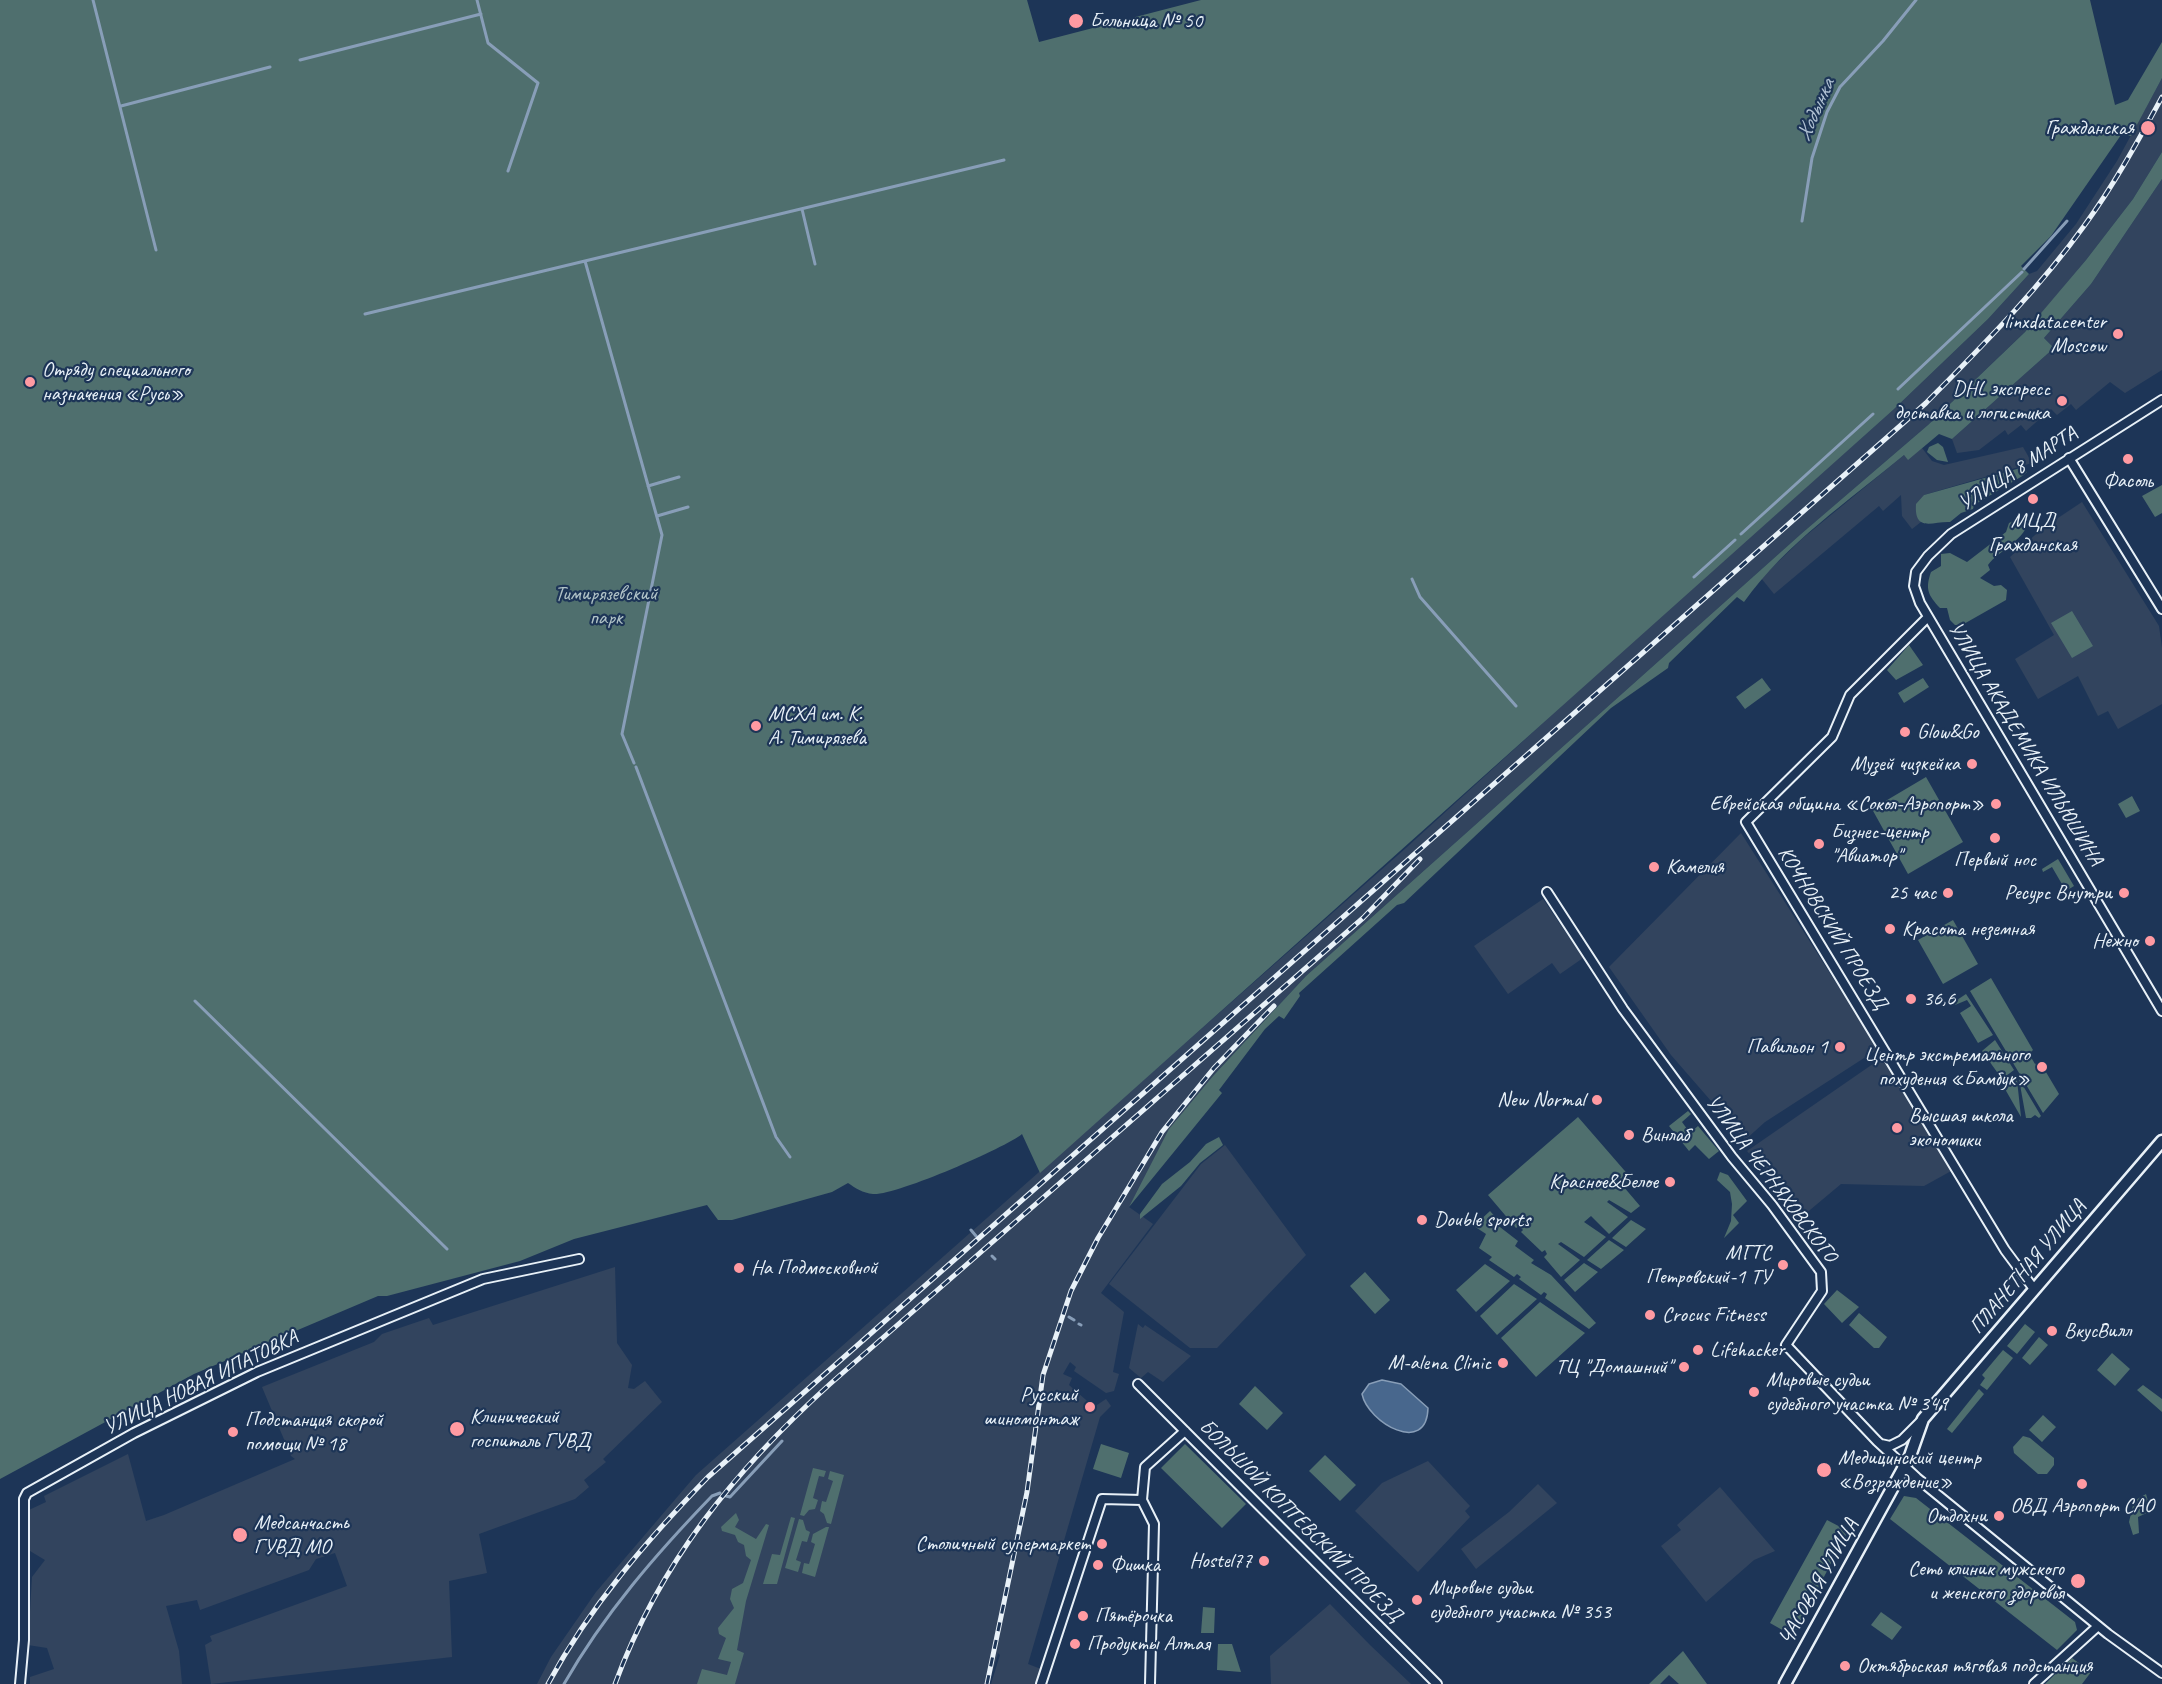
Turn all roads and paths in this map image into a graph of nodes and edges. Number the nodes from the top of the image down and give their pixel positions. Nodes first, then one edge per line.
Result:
1 (2162, 400) edge
2 (2069, 458) junction
3 (1914, 586) joint
4 (2162, 609) edge
5 (1928, 617) junction
6 (1547, 892) dead end
7 (2162, 1011) edge
8 (2162, 1141) edge
9 (579, 1259) dead end
10 (2034, 1289) junction
11 (1138, 1384) dead end
12 (1923, 1419) junction
13 (1185, 1431) junction
14 (1880, 1444) junction
15 (1904, 1466) junction
16 (1142, 1500) junction
17 (2098, 1626) junction
18 (2162, 1673) edge
19 (20, 1684) edge
20 (1041, 1684) edge
21 (1150, 1684) edge
22 (1437, 1684) edge
23 (1785, 1684) edge
24 (2034, 1684) edge

1 - 2 street, УЛИЦА 8 МАРТА
2 - 3 street, УЛИЦА 8 МАРТА
2 - 4 street
3 - 5 street, УЛИЦА АКАДЕМИКА ИЛЬЮШИНА
5 - 7 street, УЛИЦА АКАДЕМИКА ИЛЬЮШИНА
5 - 10 street, КОЧНОВСКИЙ ПРОЕЗД
6 - 14 street, УЛИЦА ЧЕРНЯХОВСКОГО
8 - 10 street, ПЛАНЕТНАЯ УЛИЦА
9 - 19 street, УЛИЦА НОВАЯ ИПАТОВКА
10 - 12 street, ПЛАНЕТНАЯ УЛИЦА
11 - 13 street, БОЛЬШОЙ КОПТЕВСКИЙ ПРОЕЗД
12 - 14 street, ПЛАНЕТНАЯ УЛИЦА
12 - 15 street, ПЛАНЕТНАЯ УЛИЦА
13 - 16 street
13 - 22 street, БОЛЬШОЙ КОПТЕВСКИЙ ПРОЕЗД
14 - 15 street, УЛИЦА ЧЕРНЯХОВСКОГО
15 - 17 street, УЛИЦА ЧЕРНЯХОВСКОГО
15 - 23 street, ЧАСОВАЯ УЛИЦА
16 - 20 street
16 - 21 street
17 - 18 street, УЛИЦА ЧЕРНЯХОВСКОГО
17 - 24 street

